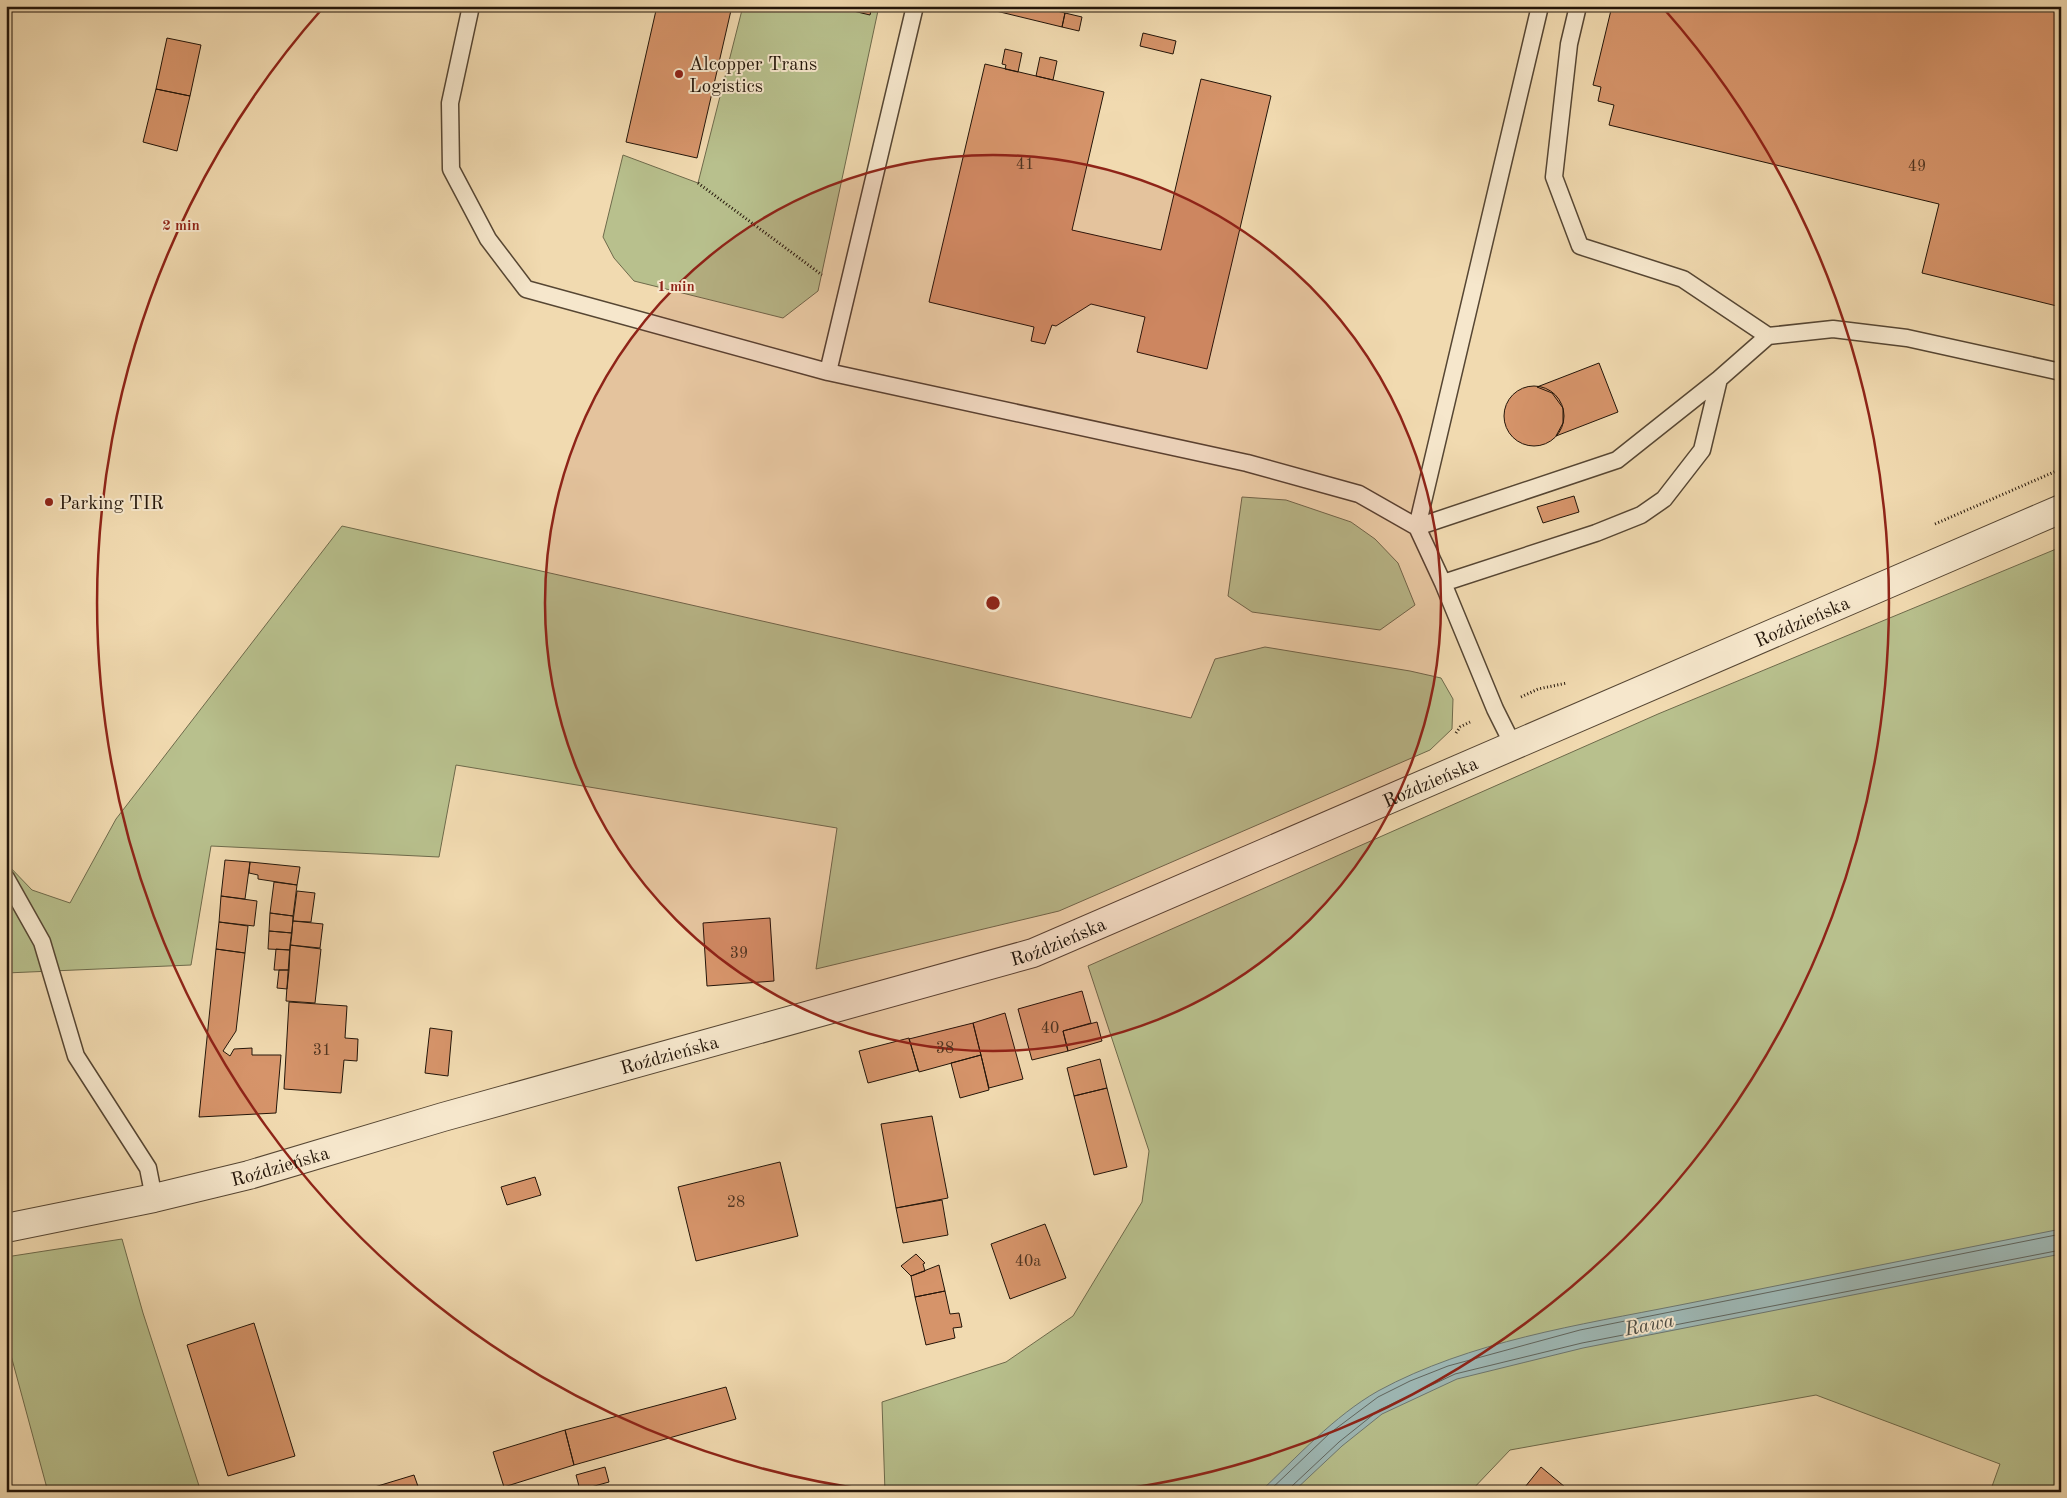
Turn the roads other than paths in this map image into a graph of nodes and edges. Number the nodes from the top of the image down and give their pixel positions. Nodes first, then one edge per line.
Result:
1 (472, 6) edge
2 (915, 6) edge
3 (1540, 6) edge
4 (1578, 6) edge
5 (1768, 336) junction
6 (828, 372) junction
7 (2061, 372) edge
8 (1719, 380) junction
9 (2061, 509) edge
10 (1417, 527) junction
11 (1443, 584) junction
12 (1513, 745) junction
13 (6, 878) edge
14 (154, 1198) junction
15 (6, 1228) edge

1 - 6 lane
2 - 6 lane
3 - 10 lane
4 - 5 lane
5 - 7 lane
5 - 8 lane
6 - 10 lane
8 - 10 lane
8 - 11 lane
9 - 12 street, Roździeńska
10 - 11 lane
11 - 12 lane
12 - 14 street, Roździeńska
13 - 14 lane
14 - 15 street, Roździeńska

